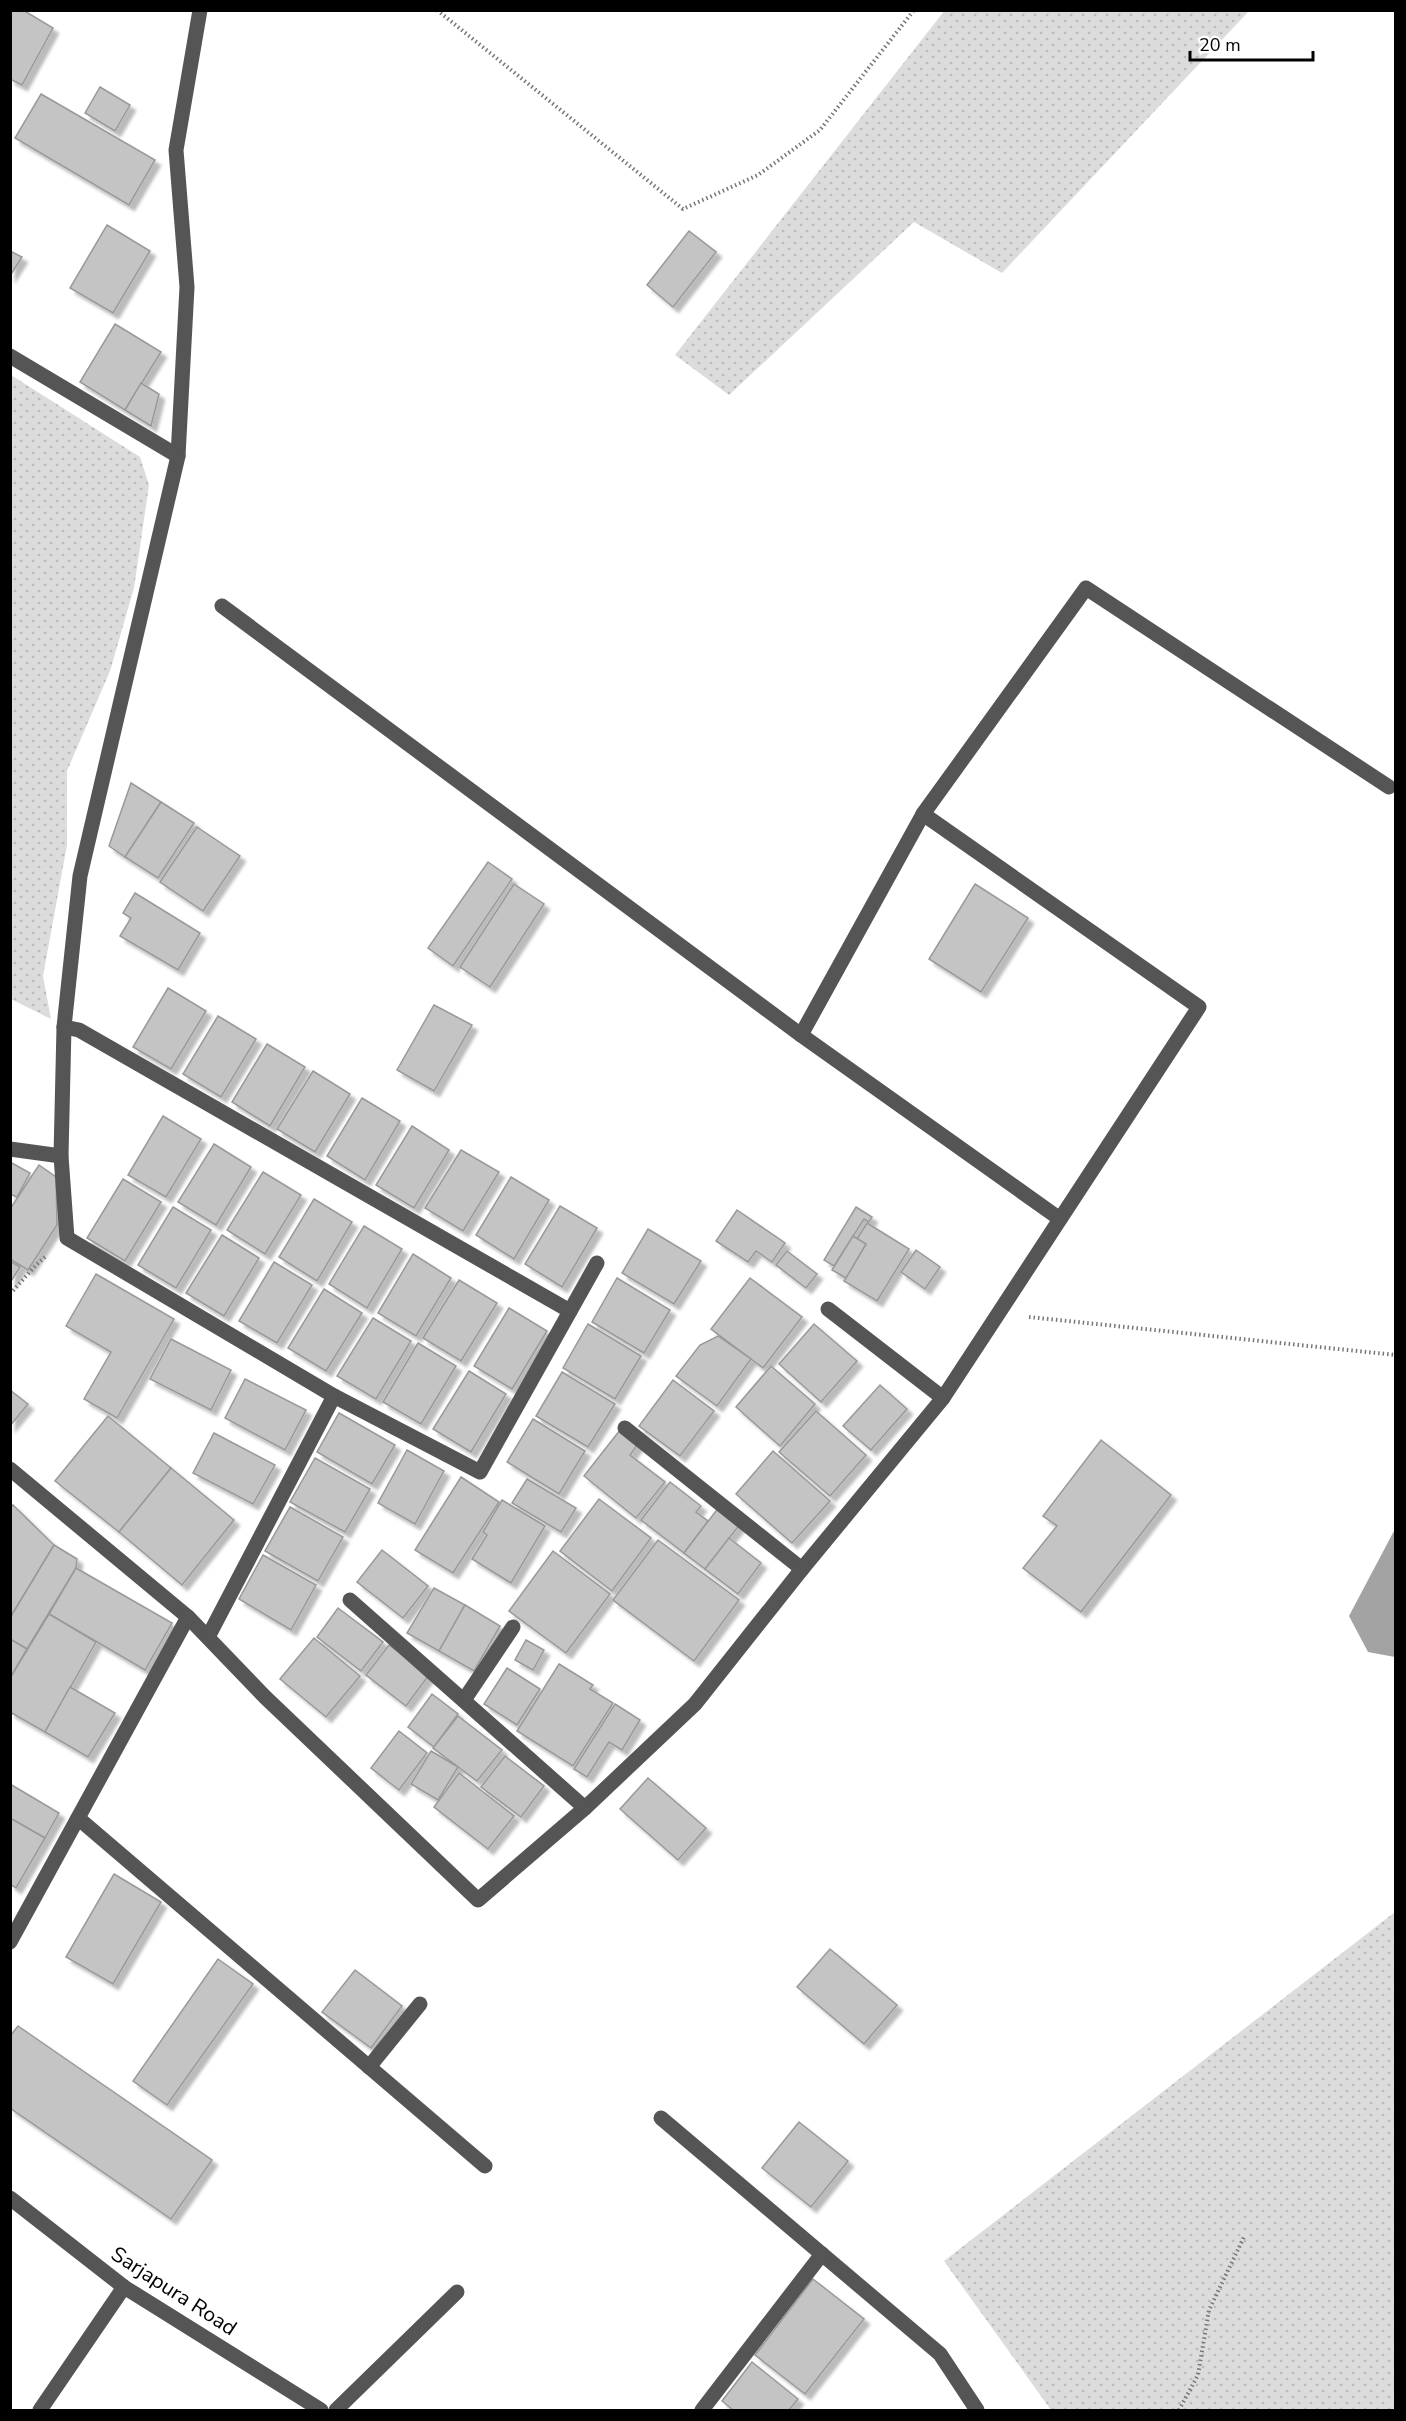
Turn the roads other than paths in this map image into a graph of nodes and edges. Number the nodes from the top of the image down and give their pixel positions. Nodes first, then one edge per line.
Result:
1 (200, 10) edge
2 (10, 356) edge
3 (178, 456) junction
4 (222, 606) dead end
5 (1389, 787) dead end
6 (923, 814) junction
7 (63, 1028) junction
8 (801, 1035) junction
9 (10, 1149) edge
10 (61, 1156) junction
11 (1060, 1220) junction
12 (597, 1263) dead end
13 (828, 1308) dead end
14 (570, 1311) junction
15 (334, 1396) junction
16 (943, 1398) junction
17 (625, 1428) dead end
18 (10, 1469) edge
19 (802, 1569) junction
20 (350, 1600) dead end
21 (188, 1617) junction
22 (513, 1627) dead end
23 (208, 1637) junction
24 (464, 1700) junction
25 (585, 1808) junction
26 (78, 1818) junction
27 (10, 1941) edge
28 (420, 2004) dead end
29 (369, 2067) junction
30 (661, 2118) dead end
31 (485, 2166) dead end
32 (10, 2198) edge
33 (822, 2254) junction
34 (124, 2287) junction
35 (457, 2292) dead end
36 (40, 2410) edge
37 (321, 2410) edge
38 (336, 2410) edge
39 (702, 2410) edge
40 (977, 2410) edge

1 - 3 street
2 - 3 street
3 - 7 street
4 - 8 street
5 - 6 street
6 - 8 street
6 - 11 street
7 - 10 street
7 - 14 street
8 - 11 street
9 - 10 street
10 - 15 street
11 - 16 street
12 - 14 street
13 - 16 street
14 - 15 street
15 - 23 street
16 - 19 street
17 - 19 street
18 - 21 street
19 - 25 street
20 - 24 street
21 - 23 street
21 - 26 street
22 - 24 street
23 - 25 street
24 - 25 street
26 - 27 street
26 - 29 street
28 - 29 street
29 - 31 street
30 - 33 street
32 - 34 street, Sarjapura Road
33 - 39 street
33 - 40 street
34 - 36 street
34 - 37 street, Sarjapura Road
35 - 38 street

